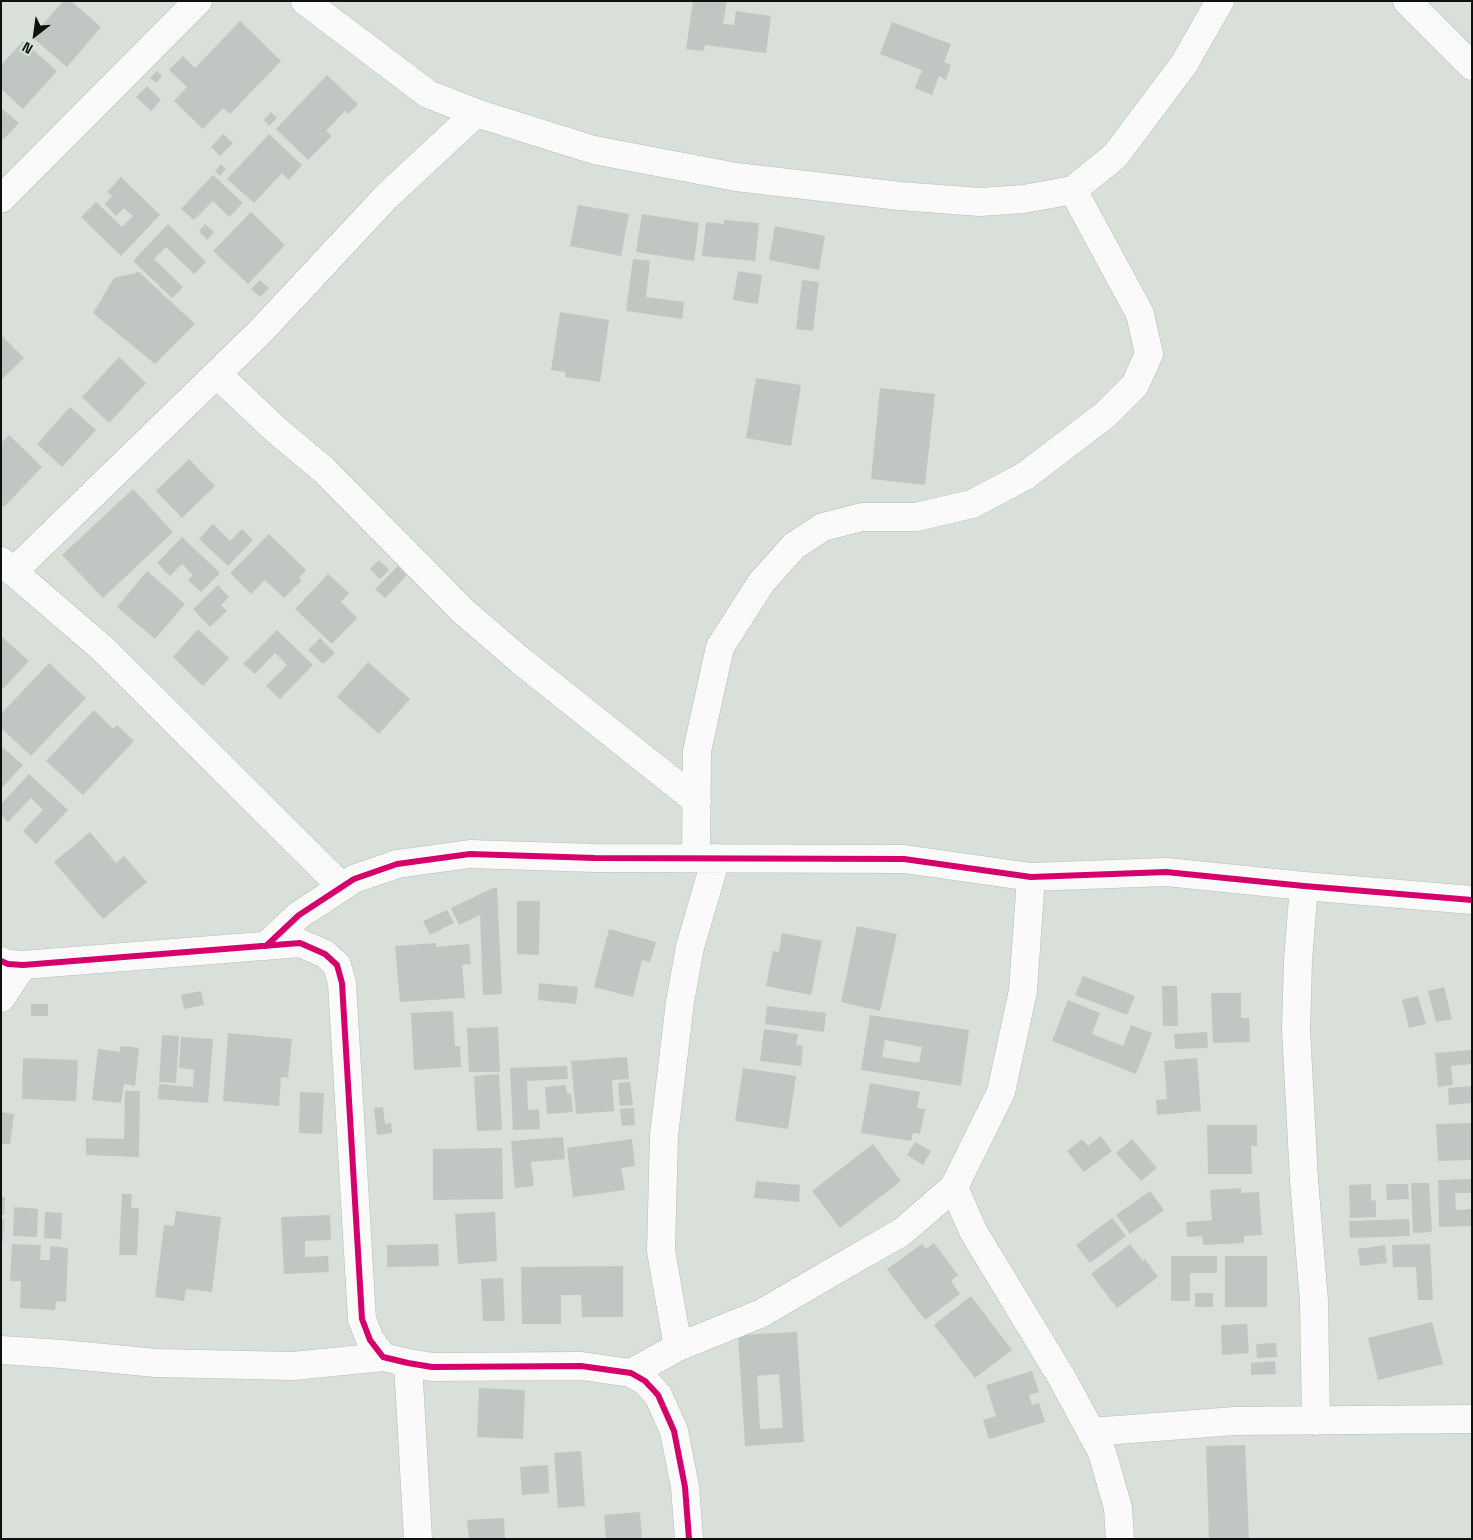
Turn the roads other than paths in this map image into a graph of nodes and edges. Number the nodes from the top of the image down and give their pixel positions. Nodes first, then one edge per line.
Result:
1 (198, 1) edge
2 (305, 1) edge
3 (1220, 1) edge
4 (1407, 1) edge
5 (1472, 66) edge
6 (476, 113) junction
7 (1073, 190) junction
8 (1, 199) edge
9 (217, 374) junction
10 (7, 566) edge
11 (697, 801) junction
12 (706, 858) junction
13 (1032, 877) junction
14 (1304, 886) junction
15 (342, 887) junction
16 (1472, 900) edge
17 (266, 946) junction
18 (12, 963) edge
19 (1, 998) edge
20 (954, 1187) junction
21 (678, 1347) junction
22 (1, 1350) edge
23 (396, 1360) junction
24 (631, 1372) junction
25 (1472, 1419) edge
26 (1316, 1421) junction
27 (1091, 1432) junction
28 (418, 1539) edge
29 (689, 1539) edge
30 (1120, 1539) edge

1 - 8 street
2 - 6 street
3 - 7 street
4 - 5 street
6 - 7 street
6 - 9 street
7 - 11 street
9 - 10 street
9 - 11 street
10 - 15 street
11 - 12 street
12 - 13 street
12 - 15 street
12 - 21 street
13 - 14 street
13 - 20 street
14 - 16 street
14 - 26 street
15 - 17 street
17 - 18 street
17 - 23 street
18 - 19 street
20 - 21 street
20 - 27 street
21 - 24 street
22 - 23 street
23 - 24 street
23 - 28 street
24 - 29 street
25 - 26 street
26 - 27 street
27 - 30 street

